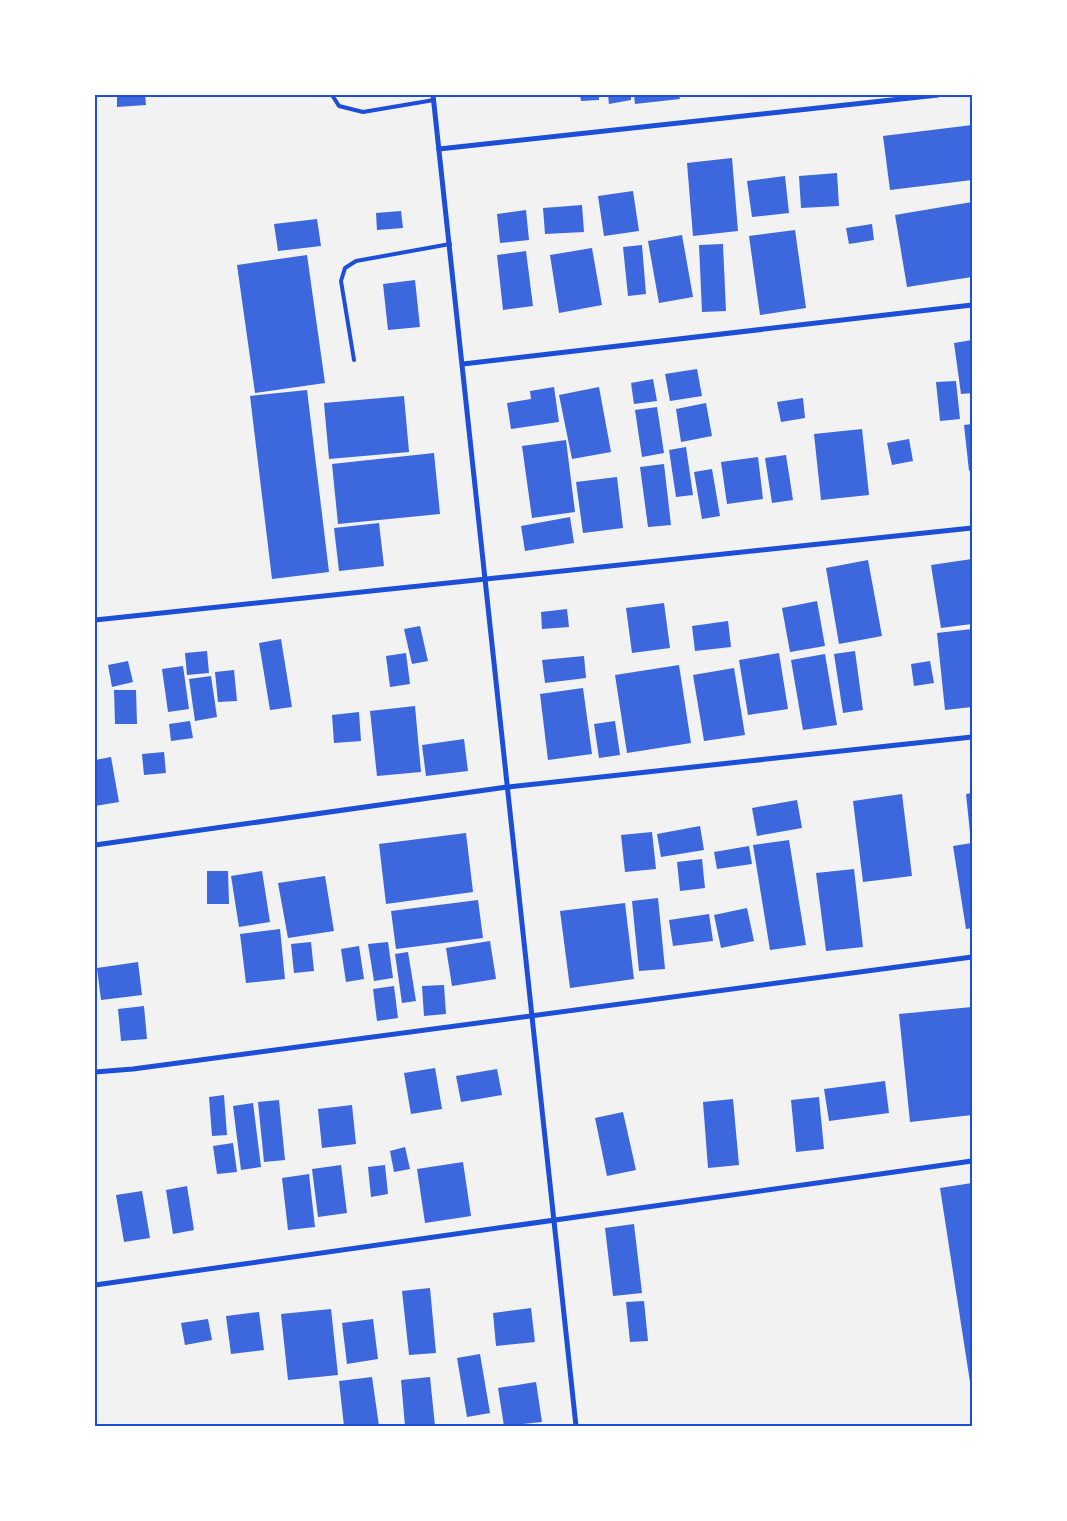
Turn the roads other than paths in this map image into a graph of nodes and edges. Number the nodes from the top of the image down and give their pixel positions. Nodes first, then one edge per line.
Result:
1 (332, 95) edge
2 (938, 95) edge
3 (433, 98) edge
4 (439, 148) junction
5 (450, 244) junction
6 (972, 305) edge
7 (354, 360) dead end
8 (463, 364) junction
9 (972, 528) edge
10 (486, 579) junction
11 (95, 620) edge
12 (972, 738) edge
13 (507, 787) junction
14 (95, 845) edge
15 (972, 957) edge
16 (533, 1015) junction
17 (95, 1072) edge
18 (972, 1162) edge
19 (554, 1219) junction
20 (95, 1285) edge
21 (576, 1426) edge

1 - 3 lane
2 - 4 street
3 - 4 street
4 - 5 street
5 - 7 lane
5 - 8 street
6 - 8 street
8 - 10 street
9 - 10 street
10 - 11 street
10 - 13 street
12 - 13 street
13 - 14 street
13 - 16 street
15 - 16 street
16 - 17 street
16 - 19 street
18 - 19 street
19 - 20 street
19 - 21 street

